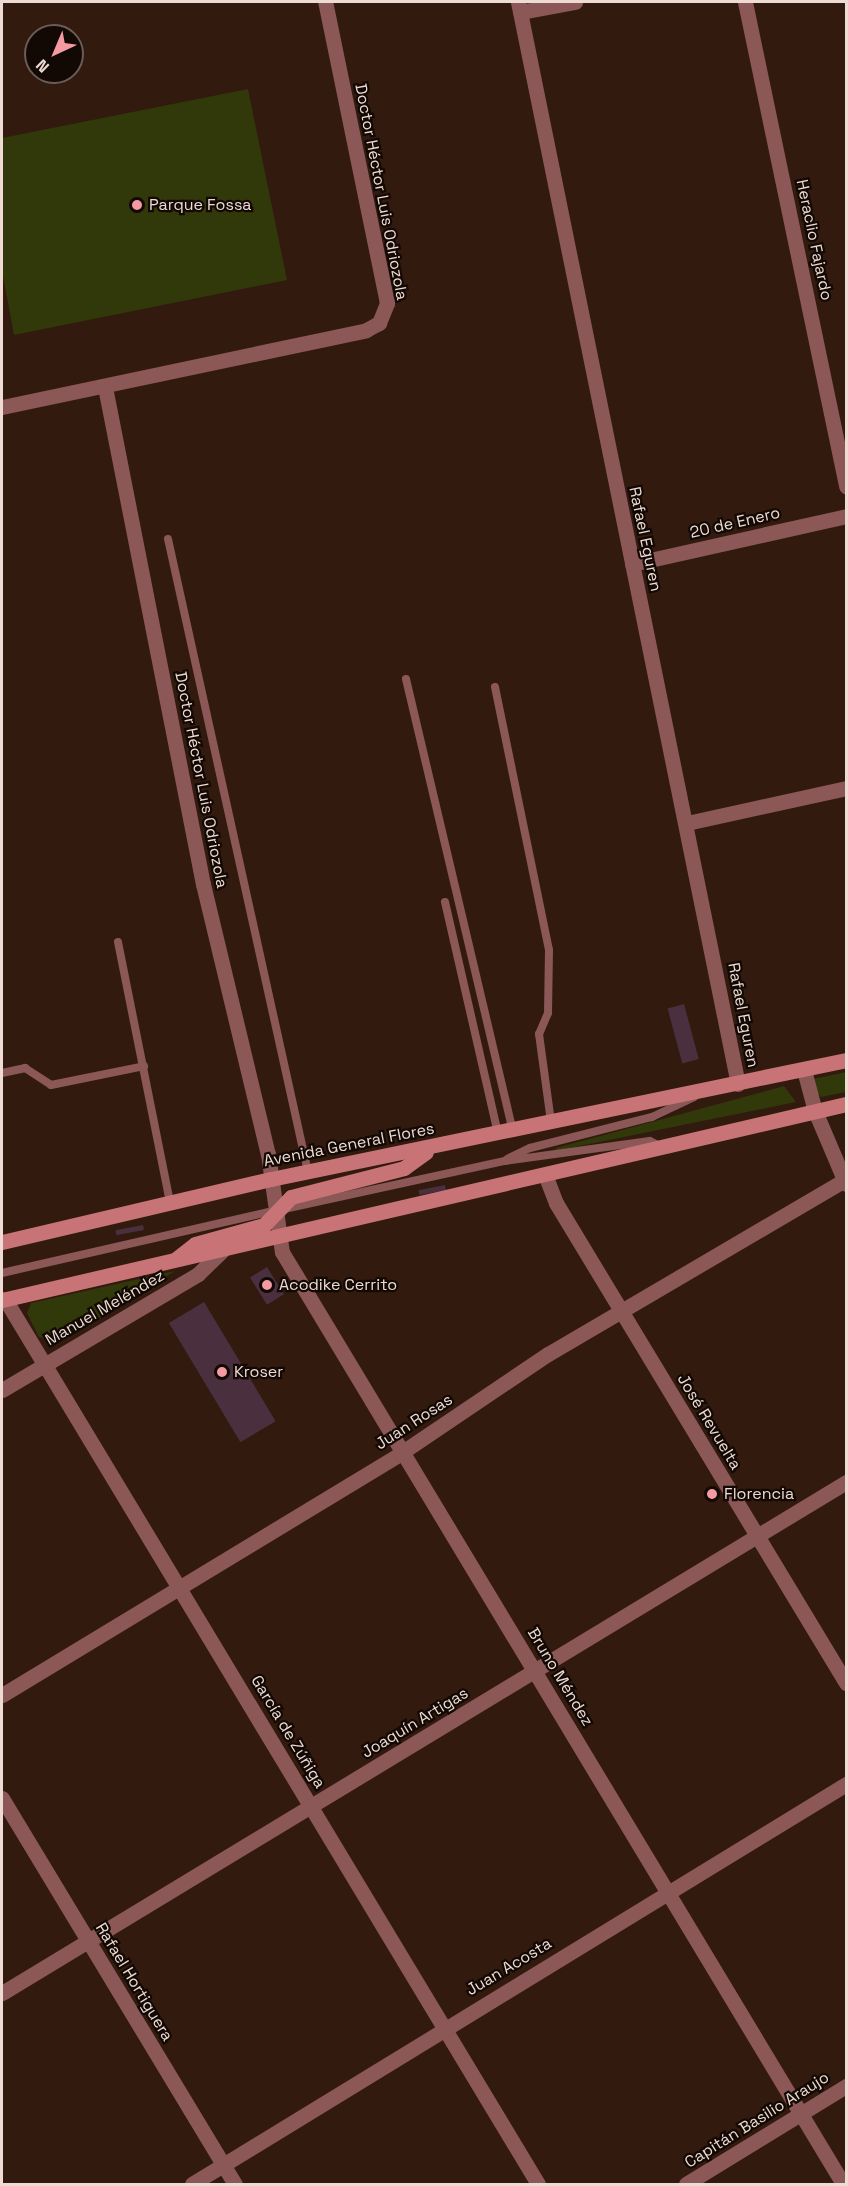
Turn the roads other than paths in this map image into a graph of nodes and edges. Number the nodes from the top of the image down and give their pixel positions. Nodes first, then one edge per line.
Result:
1 (325, 2) edge
2 (575, 2) edge
3 (745, 2) edge
4 (519, 7) edge
5 (105, 387) junction
6 (2, 406) edge
7 (846, 487) edge
8 (846, 516) edge
9 (168, 539) dead end
10 (632, 564) junction
11 (406, 679) dead end
12 (495, 687) dead end
13 (846, 788) edge
14 (687, 823) junction
15 (445, 902) dead end
16 (118, 942) dead end
17 (846, 1060) edge
18 (144, 1066) junction
19 (804, 1070) junction
20 (2, 1073) edge
21 (738, 1084) junction
22 (706, 1091) junction
23 (846, 1104) edge
24 (814, 1111) junction
25 (551, 1123) junction
26 (505, 1132) junction
27 (437, 1147) junction
28 (662, 1147) junction
29 (505, 1161) junction
30 (308, 1172) junction
31 (546, 1177) junction
32 (271, 1179) junction
33 (846, 1181) edge
34 (170, 1203) junction
35 (276, 1211) junction
36 (279, 1238) junction
37 (2, 1242) edge
38 (222, 1251) junction
39 (171, 1262) junction
40 (2, 1273) edge
41 (3, 1299) edge
42 (621, 1310) junction
43 (46, 1363) junction
44 (2, 1390) edge
45 (401, 1453) junction
46 (846, 1482) edge
47 (757, 1537) junction
48 (180, 1586) junction
49 (536, 1672) junction
50 (846, 1683) edge
51 (2, 1695) edge
52 (846, 1784) edge
53 (2, 1798) edge
54 (312, 1806) junction
55 (670, 1891) junction
56 (88, 1940) junction
57 (2, 1993) edge
58 (445, 2027) junction
59 (846, 2086) edge
60 (801, 2114) junction
61 (224, 2165) junction
62 (192, 2184) edge
63 (235, 2184) edge
64 (538, 2184) edge
65 (686, 2184) edge
66 (843, 2184) edge

1 - 5 street, Doctor Héctor Luis Odriozola
2 - 4 street
3 - 7 street, Heraclio Fajardo
4 - 10 street, Rafael Eguren
5 - 6 street, Doctor Héctor Luis Odriozola
5 - 32 street, Doctor Héctor Luis Odriozola
8 - 10 street, 20 de Enero
9 - 30 lane
10 - 14 street, Rafael Eguren
11 - 26 lane
12 - 25 lane
13 - 14 street
14 - 21 street, Rafael Eguren
15 - 26 lane
16 - 18 lane
17 - 19 main road, Avenida General Flores
18 - 20 lane
18 - 34 lane
19 - 21 main road, Avenida General Flores
19 - 24 street
21 - 22 main road, Avenida General Flores
22 - 25 main road, Avenida General Flores
22 - 29 lane, Avenida General Flores
23 - 24 main road, Avenida General Flores
24 - 28 main road, Avenida General Flores
24 - 33 street
25 - 26 main road, Avenida General Flores
26 - 27 main road, Avenida General Flores
27 - 30 main road, Avenida General Flores
27 - 35 main road
28 - 29 lane, Avenida General Flores
28 - 31 main road, Avenida General Flores
29 - 35 lane, Avenida General Flores
30 - 32 main road, Avenida General Flores
31 - 36 main road, Avenida General Flores
31 - 42 street, José Revuelta
32 - 34 main road, Avenida General Flores
32 - 35 street, Bruno Méndez
33 - 42 street, Juan Rosas
34 - 37 main road, Avenida General Flores
35 - 36 street, Bruno Méndez
35 - 39 main road
35 - 40 lane, Avenida General Flores
36 - 38 main road, Avenida General Flores
36 - 45 street, Bruno Méndez
38 - 39 main road, Avenida General Flores
38 - 43 street, Manuel Meléndez
39 - 41 main road, Avenida General Flores
41 - 43 street, García de Zúñiga
42 - 45 street, Juan Rosas
42 - 47 street, José Revuelta
43 - 44 street, Manuel Meléndez
43 - 48 street, García de Zúñiga
45 - 48 street, Juan Rosas
45 - 49 street, Bruno Méndez
46 - 47 street, Joaquín Artigas
47 - 49 street, Joaquín Artigas
47 - 50 street, José Revuelta
48 - 51 street, Juan Rosas
48 - 54 street, García de Zúñiga
49 - 54 street, Joaquín Artigas
49 - 55 street, Bruno Méndez
52 - 55 street, Juan Acosta
53 - 56 street, Rafael Hortiguera
54 - 56 street, Joaquín Artigas
54 - 58 street, García de Zúñiga
55 - 58 street, Juan Acosta
55 - 60 street, Bruno Méndez
56 - 57 street, Joaquín Artigas
56 - 61 street, Rafael Hortiguera
58 - 61 street, Juan Acosta
58 - 64 street, García de Zúñiga
59 - 60 street, Capitán Basilio Araujo
60 - 65 street, Capitán Basilio Araujo
60 - 66 street, Bruno Méndez
61 - 62 street, Juan Acosta
61 - 63 street, Rafael Hortiguera

